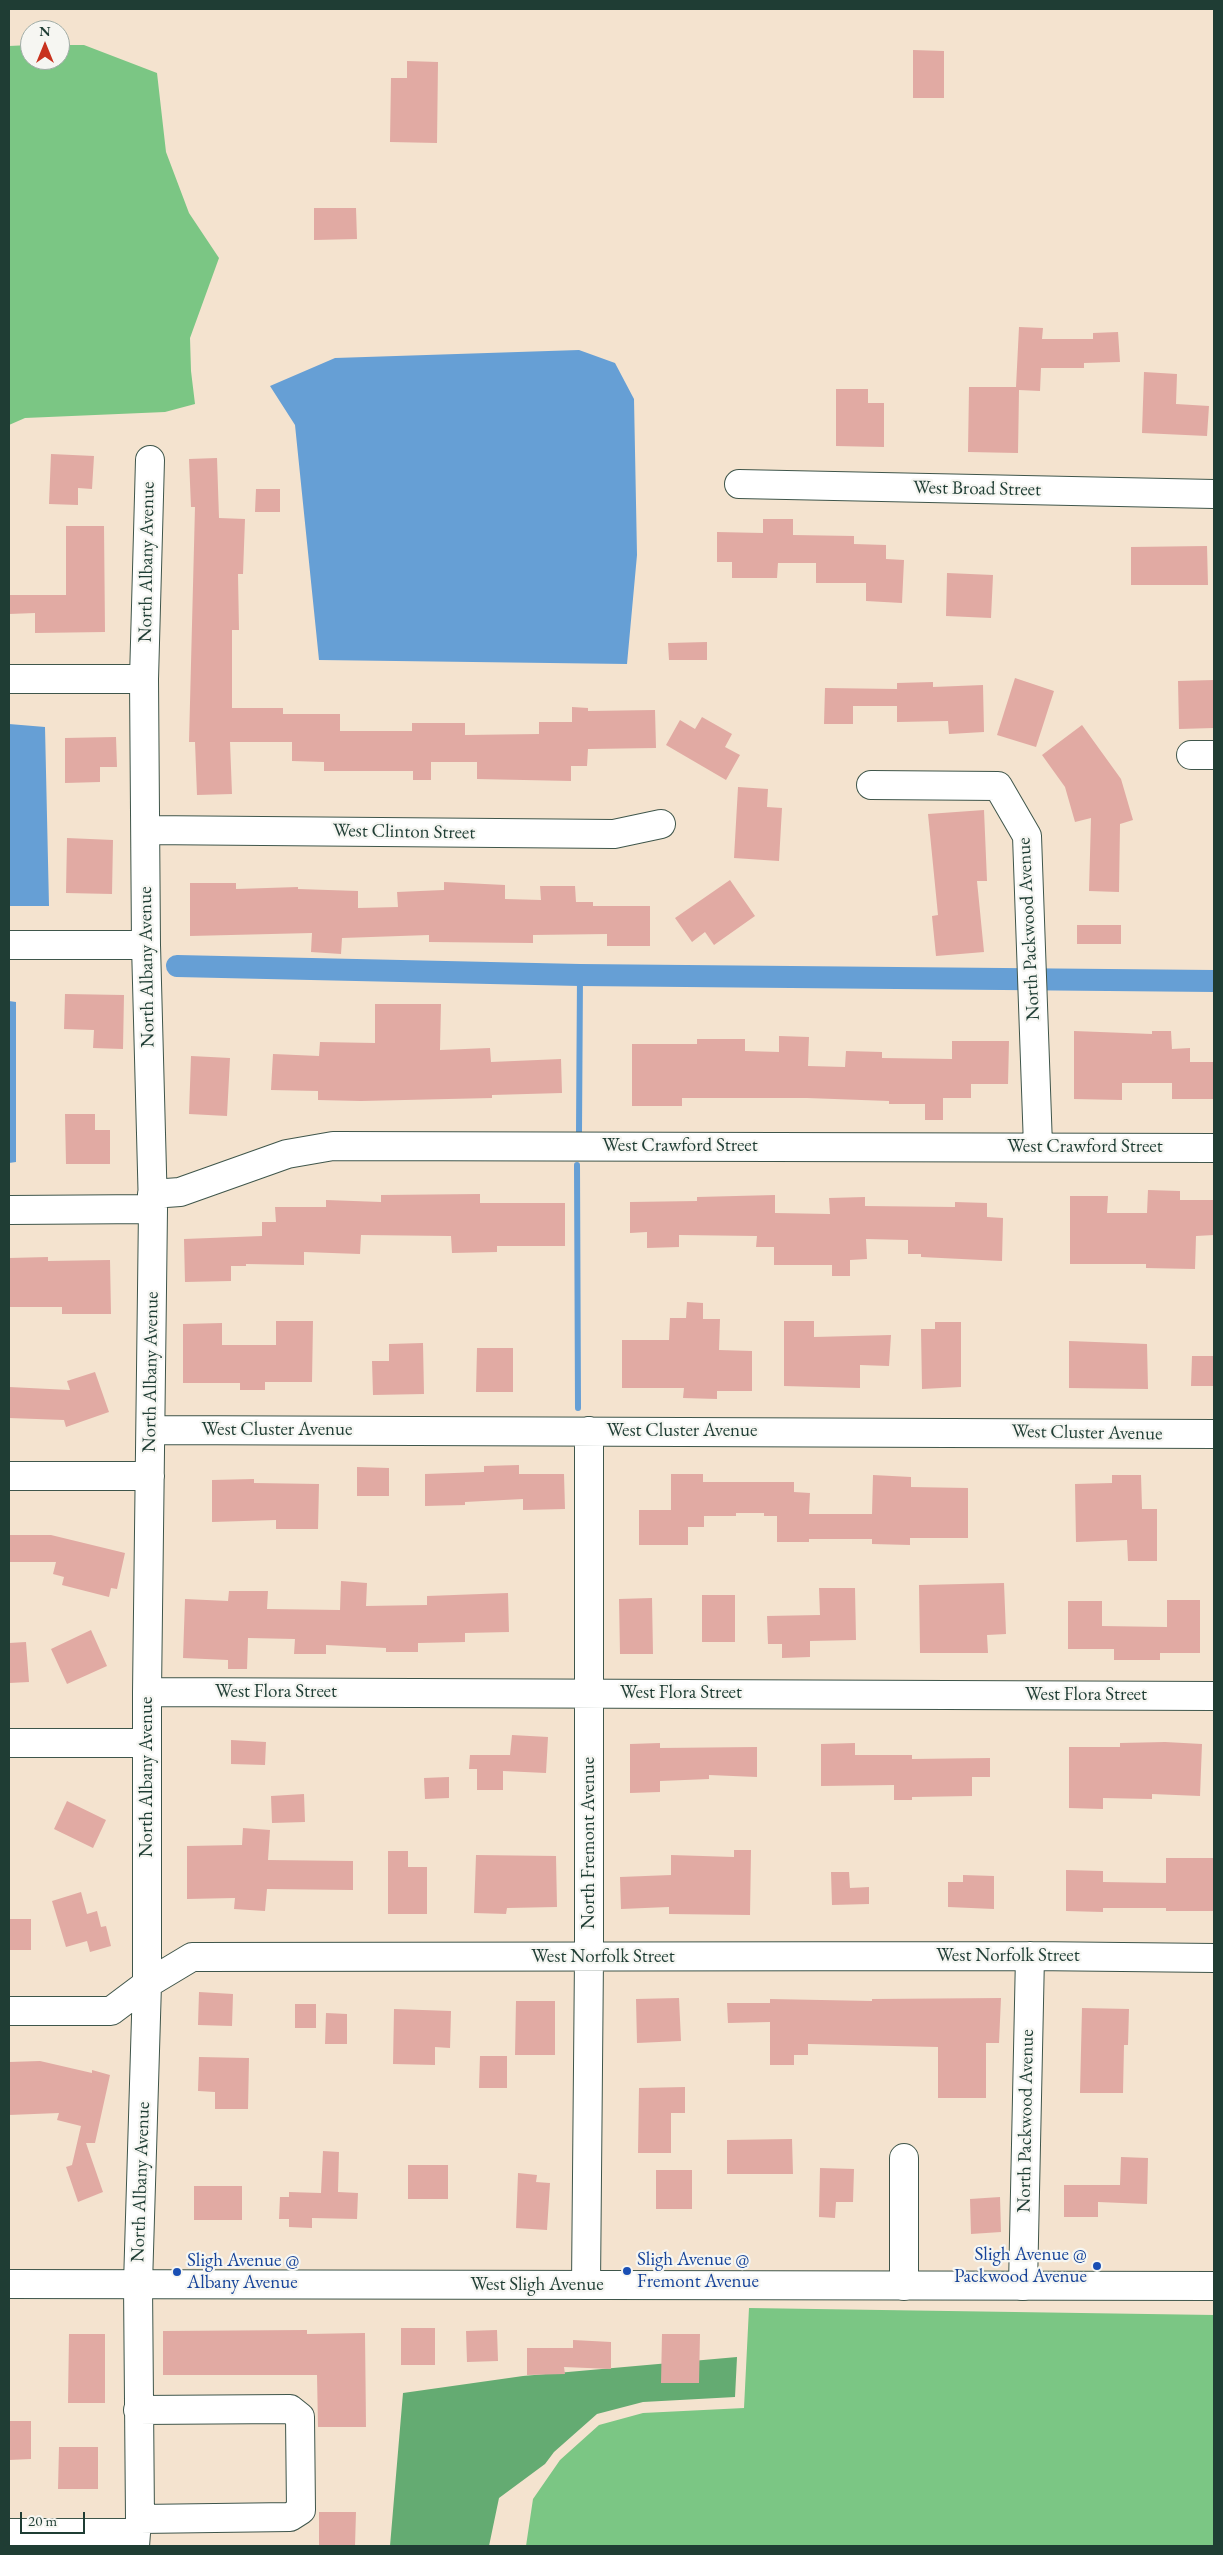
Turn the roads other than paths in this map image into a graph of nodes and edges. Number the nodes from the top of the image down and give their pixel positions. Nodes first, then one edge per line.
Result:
1 (150, 460) dead end
2 (739, 484) dead end
3 (1214, 494) edge
4 (9, 679) edge
5 (144, 679) junction
6 (871, 785) dead end
7 (661, 824) dead end
8 (146, 830) junction
9 (9, 945) edge
10 (146, 945) junction
11 (1038, 1146) junction
12 (1214, 1148) edge
13 (153, 1202) junction
14 (9, 1210) edge
15 (151, 1430) junction
16 (589, 1431) junction
17 (1214, 1434) edge
18 (9, 1476) edge
19 (150, 1476) junction
20 (147, 1692) junction
21 (589, 1693) junction
22 (1214, 1696) edge
23 (9, 1743) edge
24 (147, 1743) junction
25 (1030, 1956) junction
26 (589, 1958) junction
27 (1214, 1958) edge
28 (147, 1984) junction
29 (9, 2011) edge
30 (904, 2158) dead end
31 (9, 2284) edge
32 (138, 2284) junction
33 (586, 2285) junction
34 (904, 2286) junction
35 (1023, 2286) junction
36 (1214, 2286) edge
37 (138, 2410) junction
38 (9, 2533) edge
39 (136, 2539) edge

1 - 5 street, North Albany Avenue
2 - 3 street, West Broad Street
4 - 5 street
5 - 8 street, North Albany Avenue
6 - 11 street, North Packwood Avenue
7 - 8 street, West Clinton Street
8 - 10 street, North Albany Avenue
9 - 10 street
10 - 13 street, North Albany Avenue
11 - 12 street, West Crawford Street
11 - 13 street, West Crawford Street
13 - 14 street, West Crawford Street
13 - 15 street, North Albany Avenue
15 - 16 street, West Cluster Avenue
15 - 19 street, North Albany Avenue
16 - 17 street, West Cluster Avenue
16 - 21 street, North Fremont Avenue
18 - 19 street
19 - 20 street, North Albany Avenue
20 - 21 street, West Flora Street
20 - 24 street, North Albany Avenue
21 - 22 street, West Flora Street
21 - 26 street, North Fremont Avenue
23 - 24 street
24 - 28 street, North Albany Avenue
25 - 26 street, West Norfolk Street
25 - 27 street, West Norfolk Street
25 - 35 street, North Packwood Avenue
26 - 28 street, West Norfolk Street
26 - 33 street, North Fremont Avenue
28 - 29 street, West Norfolk Street
28 - 32 street, North Albany Avenue
30 - 34 street
31 - 32 street, West Sligh Avenue
32 - 33 street, West Sligh Avenue
32 - 37 street, North Albany Avenue
33 - 34 street, West Sligh Avenue
34 - 35 street, West Sligh Avenue
35 - 36 street, West Sligh Avenue
37 - 37 street, North Albany Avenue
38 - 39 street

